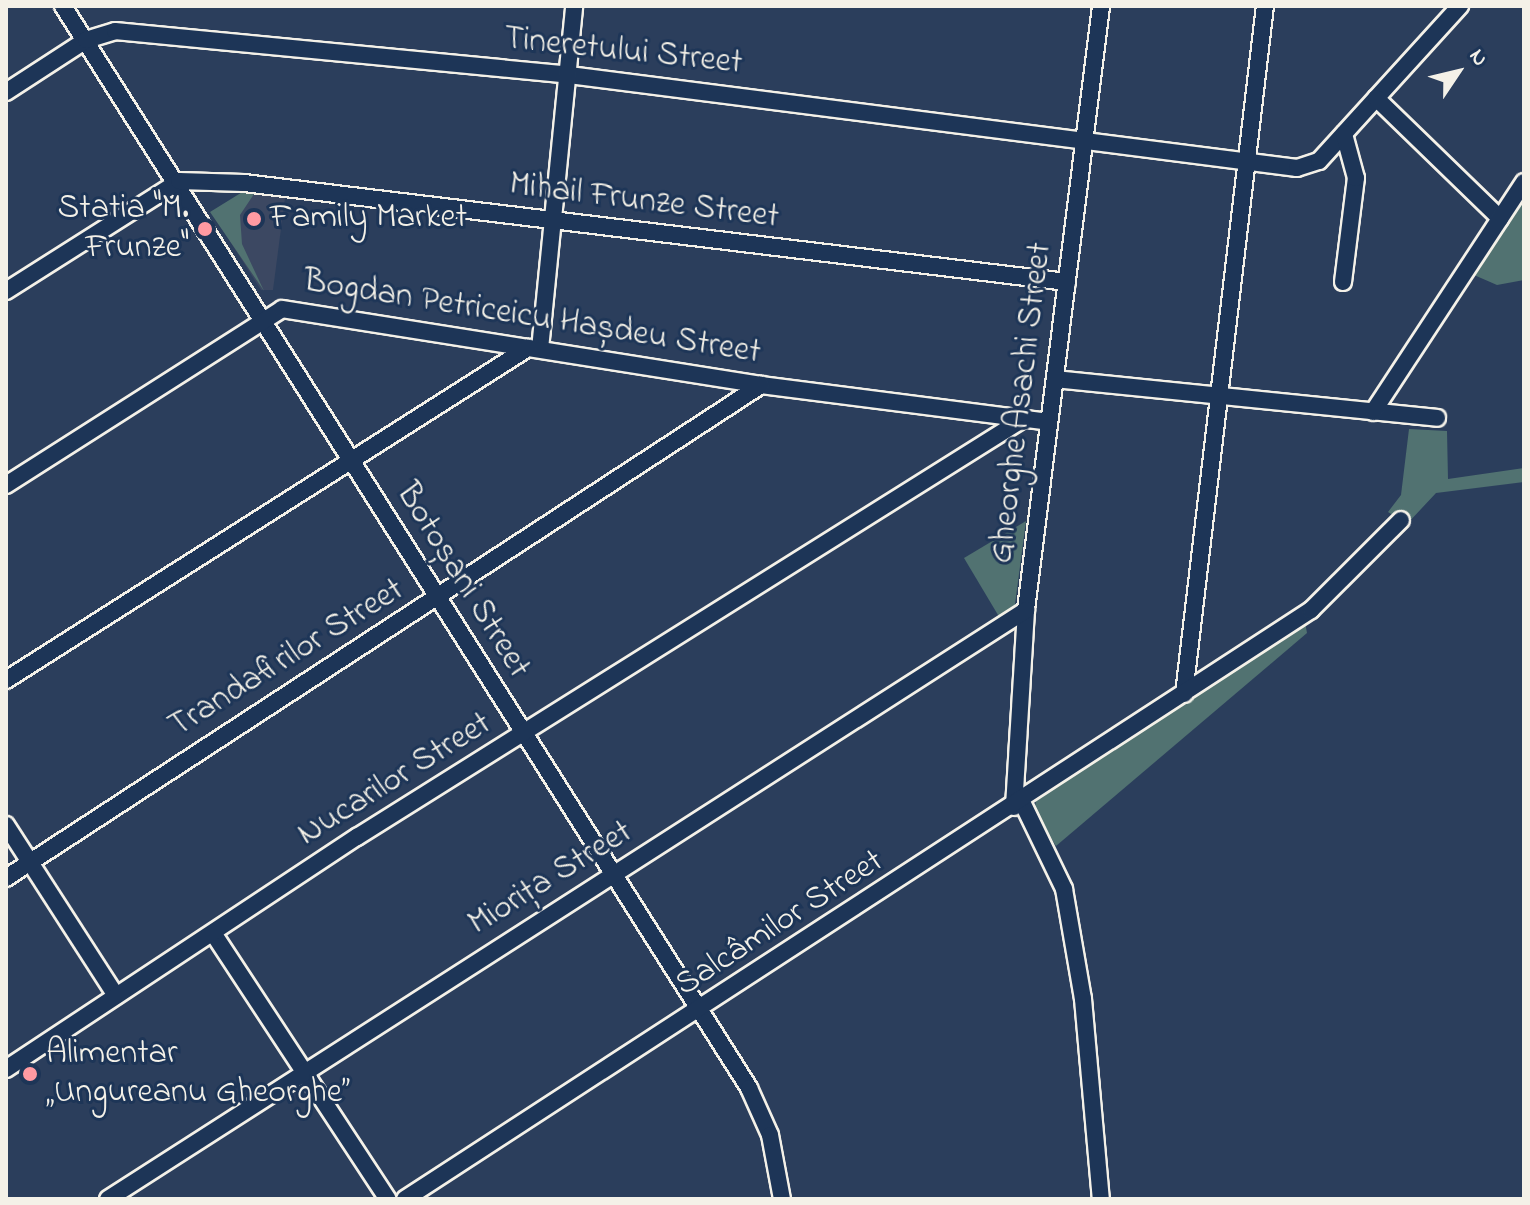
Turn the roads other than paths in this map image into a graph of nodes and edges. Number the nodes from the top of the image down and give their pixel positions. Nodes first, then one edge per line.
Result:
1 (63, 6) edge
2 (574, 6) edge
3 (1101, 6) edge
4 (1265, 6) edge
5 (1460, 6) edge
6 (86, 40) junction
7 (569, 75) junction
8 (6, 92) edge
9 (1376, 98) junction
10 (1344, 134) junction
11 (1084, 135) junction
12 (1247, 162) junction
13 (179, 181) junction
14 (1524, 182) edge
15 (1500, 218) junction
16 (555, 223) junction
17 (1067, 282) junction
18 (1343, 282) dead end
19 (6, 291) edge
20 (264, 321) junction
21 (534, 348) junction
22 (1055, 379) junction
23 (761, 385) junction
24 (1219, 401) junction
25 (1373, 412) junction
26 (1437, 418) dead end
27 (1023, 419) junction
28 (1049, 422) junction
29 (350, 461) junction
30 (6, 485) edge
31 (1401, 520) dead end
32 (438, 598) junction
33 (1026, 610) junction
34 (6, 680) edge
35 (1184, 694) junction
36 (525, 735) junction
37 (1018, 804) junction
38 (6, 825) edge
39 (27, 860) junction
40 (613, 875) junction
41 (6, 878) edge
42 (213, 933) junction
43 (116, 996) junction
44 (702, 1012) junction
45 (6, 1069) edge
46 (303, 1071) junction
47 (108, 1199) edge
48 (388, 1199) edge
49 (405, 1199) edge
50 (782, 1199) edge
51 (1101, 1199) edge

1 - 6 street, Botoșani Street
2 - 7 street
3 - 11 street, Gheorghe Asachi Street
4 - 12 street
5 - 9 street, Tineretului Street
6 - 7 street, Tineretului Street
6 - 8 street, Tineretului Street
6 - 13 street, Botoșani Street
7 - 11 street, Tineretului Street
7 - 16 street
9 - 10 street, Tineretului Street
9 - 15 street
10 - 12 street, Tineretului Street
10 - 18 street
11 - 12 street, Tineretului Street
11 - 17 street, Gheorghe Asachi Street
12 - 24 street
13 - 16 street, Mihail Frunze Street
13 - 19 street
13 - 20 street, Botoșani Street
14 - 15 street
15 - 25 street
16 - 17 street, Mihail Frunze Street
16 - 21 street
17 - 22 street, Gheorghe Asachi Street
20 - 21 street, Bogdan Petriceicu Hașdeu Street
20 - 29 street, Botoșani Street
20 - 30 street, Bogdan Petriceicu Hașdeu Street
21 - 23 street, Bogdan Petriceicu Hașdeu Street
21 - 29 street
22 - 24 street
22 - 28 street, Gheorghe Asachi Street
23 - 27 street, Bogdan Petriceicu Hașdeu Street
23 - 32 street, Trandafirilor Street
24 - 25 street
24 - 35 street
25 - 26 street
27 - 28 street, Bogdan Petriceicu Hașdeu Street
27 - 36 street, Nucarilor Street
28 - 33 street, Gheorghe Asachi Street
29 - 32 street, Botoșani Street
29 - 34 street
31 - 35 street, Salcâmilor Street
32 - 36 street, Botoșani Street
32 - 39 street, Trandafirilor Street
33 - 37 street, Gheorghe Asachi Street
33 - 40 street, Miorița Street
35 - 37 street, Salcâmilor Street
36 - 40 street, Botoșani Street
36 - 42 street, Nucarilor Street
37 - 44 street, Salcâmilor Street
37 - 51 street
38 - 39 street
39 - 41 street, Trandafirilor Street
39 - 43 street
40 - 44 street, Botoșani Street
40 - 46 street, Miorița Street
42 - 43 street, Nucarilor Street
42 - 46 street
43 - 45 street, Nucarilor Street
44 - 49 street, Salcâmilor Street
44 - 50 street, Botoșani Street
46 - 47 street, Miorița Street
46 - 48 street

